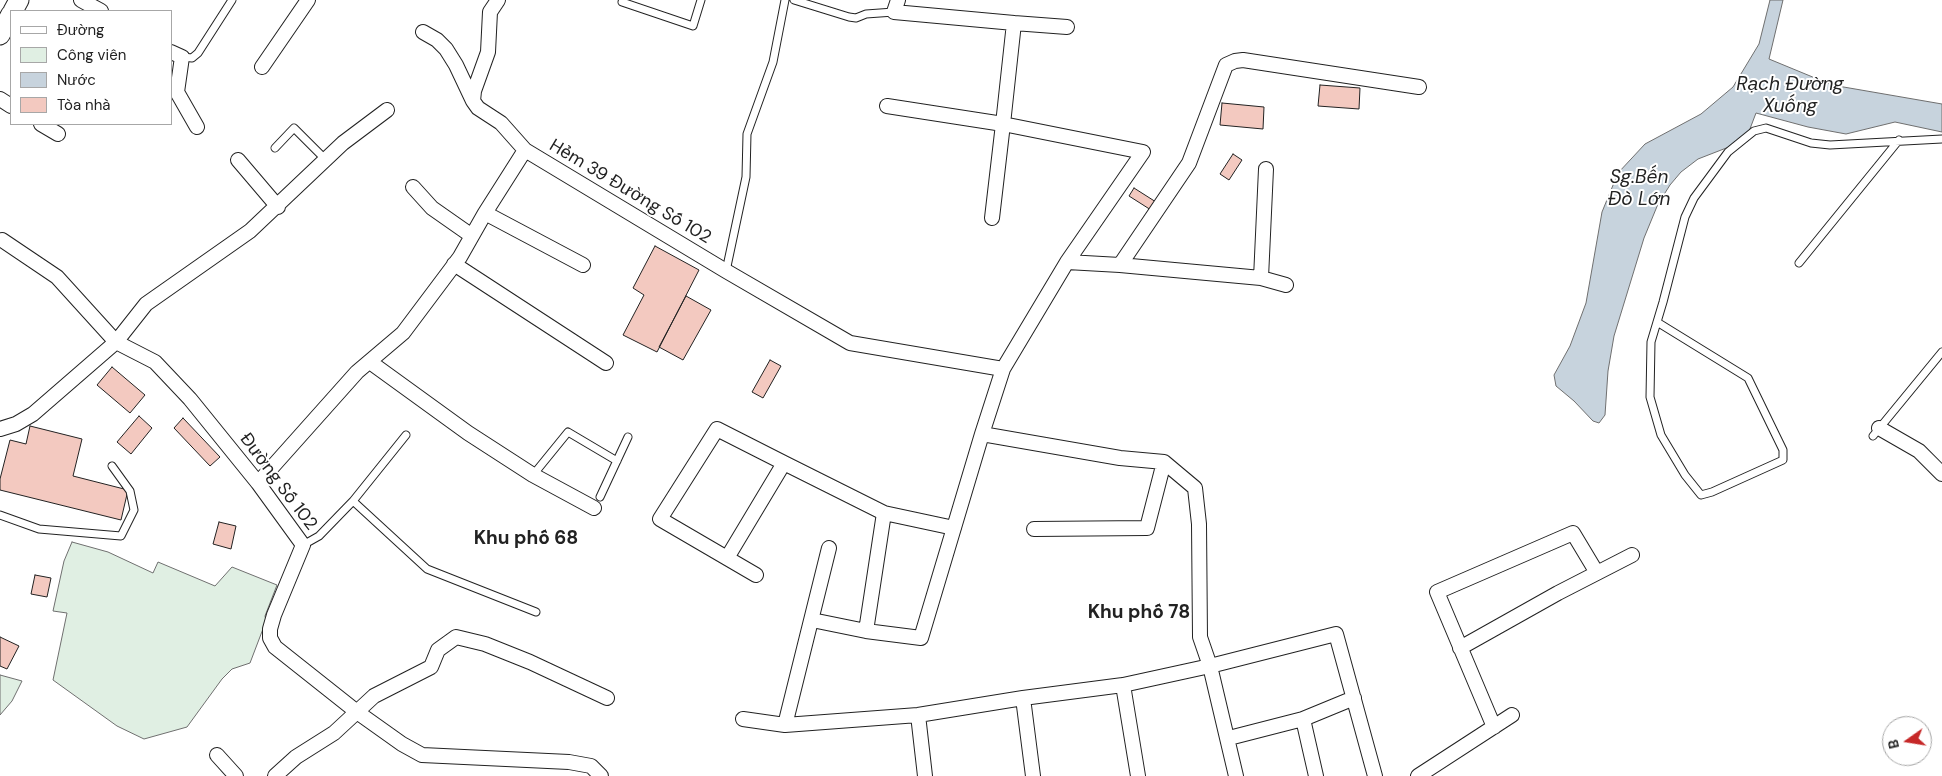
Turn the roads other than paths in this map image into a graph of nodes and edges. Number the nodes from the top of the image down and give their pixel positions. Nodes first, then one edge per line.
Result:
1 (81, 0) edge
2 (232, 0) edge
3 (308, 0) edge
4 (498, 0) edge
5 (701, 0) edge
6 (784, 0) edge
7 (794, 0) edge
8 (622, 2) dead end
9 (896, 6) edge
10 (99, 10) edge
11 (10, 17) edge
12 (1014, 23) junction
13 (1067, 27) dead end
14 (422, 32) dead end
15 (0, 35) edge
16 (176, 54) edge
17 (262, 67) dead end
18 (1419, 87) dead end
19 (473, 101) junction
20 (887, 106) dead end
21 (387, 110) dead end
22 (1003, 124) junction
23 (43, 125) edge
24 (197, 126) dead end
25 (58, 134) dead end
26 (1942, 139) edge
27 (1898, 140) junction
28 (275, 148) dead end
29 (525, 150) junction
30 (238, 160) dead end
31 (326, 160) junction
32 (1266, 169) dead end
33 (413, 187) dead end
34 (278, 207) junction
35 (485, 213) junction
36 (992, 218) dead end
37 (472, 236) junction
38 (2, 240) dead end
39 (1067, 262) junction
40 (1799, 263) dead end
41 (454, 264) junction
42 (583, 264) dead end
43 (1120, 265) junction
44 (726, 271) junction
45 (1261, 278) junction
46 (1286, 286) dead end
47 (1657, 322) junction
48 (116, 342) junction
49 (1942, 352) edge
50 (370, 362) junction
51 (606, 363) dead end
52 (1003, 370) junction
53 (0, 429) edge
54 (1876, 432) joint
55 (982, 434) junction
56 (406, 435) dead end
57 (628, 437) dead end
58 (617, 461) junction
59 (1164, 462) junction
60 (784, 463) junction
61 (112, 466) dead end
62 (1942, 474) edge
63 (533, 475) junction
64 (258, 483) junction
65 (353, 501) junction
66 (597, 502) joint
67 (884, 513) junction
68 (0, 515) edge
69 (954, 528) junction
70 (1034, 529) dead end
71 (303, 545) junction
72 (829, 548) dead end
73 (1632, 555) dead end
74 (728, 558) junction
75 (1597, 573) junction
76 (756, 575) dead end
77 (536, 612) dead end
78 (812, 620) junction
79 (866, 631) junction
80 (1460, 648) junction
81 (1210, 666) junction
82 (1123, 685) junction
83 (607, 698) dead end
84 (1023, 698) junction
85 (1354, 698) junction
86 (357, 712) junction
87 (918, 715) junction
88 (1512, 715) dead end
89 (1303, 719) junction
90 (743, 720) dead end
91 (785, 725) junction
92 (1494, 727) junction
93 (1229, 738) junction
94 (217, 756) dead end
95 (236, 776) edge
96 (275, 776) edge
97 (601, 776) edge
98 (925, 776) edge
99 (1033, 776) edge
100 (1138, 776) edge
101 (1236, 776) edge
102 (1316, 776) edge
103 (1375, 776) edge
104 (1418, 776) edge

1 - 10 street
2 - 16 lane
3 - 17 street
4 - 19 street
5 - 8 lane
6 - 44 lane
7 - 9 lane
9 - 12 street
11 - 15 main road
12 - 13 street
12 - 22 street
14 - 19 street
16 - 24 street
18 - 43 street
19 - 29 street
20 - 22 street
21 - 31 street
22 - 36 street
22 - 39 street
23 - 25 street
26 - 27 lane
27 - 40 lane
27 - 47 lane
28 - 31 lane
29 - 35 street, Hẻm 39 Đường Số 102
29 - 44 street, Hẻm 39 Đường Số 102
30 - 34 street
31 - 34 street
32 - 45 street
33 - 37 street
34 - 48 street
35 - 37 street, Hẻm 39 Đường Số 102
35 - 42 street
37 - 41 street, Hẻm 39 Đường Số 102
38 - 48 street
39 - 43 street
39 - 52 street
41 - 50 street, Hẻm 39 Đường Số 102
41 - 51 street
43 - 45 street
44 - 52 street, Hẻm 39 Đường Số 102
45 - 46 street
47 - 47 lane
48 - 53 street
48 - 64 street, Đường Số 102
49 - 54 lane
50 - 63 street
50 - 64 street, Hẻm 39 Đường Số 102
52 - 55 street
54 - 62 street
55 - 59 street
55 - 69 street
56 - 65 lane
57 - 58 lane
58 - 63 lane
58 - 66 lane
59 - 70 street
59 - 81 street
60 - 67 street
60 - 74 street
60 - 74 street
61 - 68 lane
63 - 66 street
64 - 71 street, Đường Số 102
65 - 71 lane
65 - 77 lane
67 - 69 street
67 - 79 street
69 - 79 street
71 - 86 street, Đường Số 102
72 - 78 street
73 - 75 street
74 - 76 street
75 - 80 street
75 - 80 street
78 - 79 street
78 - 91 street
80 - 92 street
81 - 82 street
81 - 85 street
81 - 93 street
82 - 84 street
82 - 100 street
83 - 86 street
84 - 87 street
84 - 99 street
85 - 89 street
85 - 103 street
86 - 96 street
86 - 97 street, Đường Số 102
87 - 91 street
87 - 98 street
88 - 92 street
89 - 93 street
89 - 102 street
90 - 91 street
92 - 104 street
93 - 101 street
94 - 95 street

